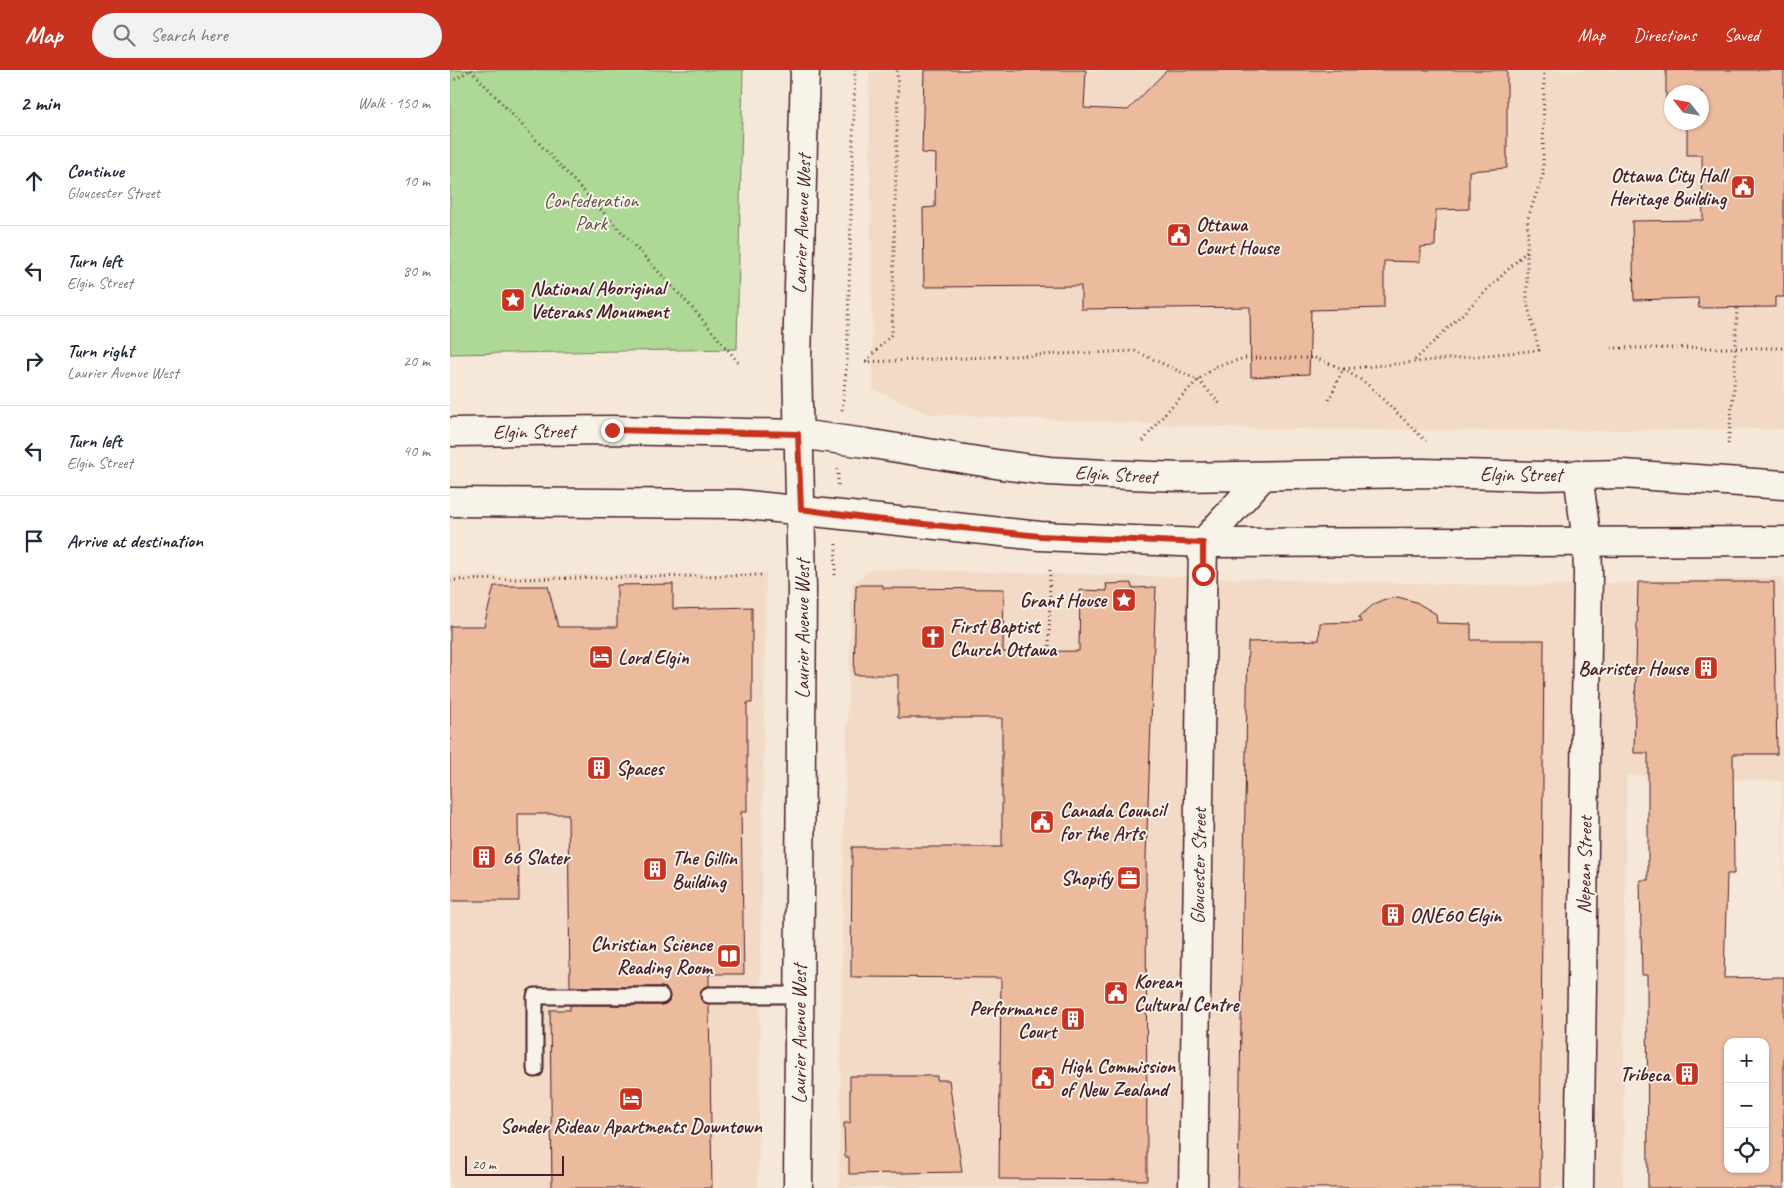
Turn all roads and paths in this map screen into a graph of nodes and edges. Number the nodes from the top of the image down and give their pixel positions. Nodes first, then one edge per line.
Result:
1 (470, 70) edge
2 (805, 70) edge
3 (854, 70) edge
4 (896, 70) edge
5 (1544, 70) edge
6 (450, 81) edge
7 (1527, 251) junction
8 (1737, 308) dead end
9 (1611, 348) dead end
10 (1784, 348) edge
11 (1736, 349) junction
12 (847, 361) dead end
13 (1414, 361) junction
14 (738, 362) dead end
15 (1343, 369) junction
16 (1198, 380) junction
17 (1330, 400) dead end
18 (1220, 404) dead end
19 (450, 432) edge
20 (798, 434) junction
21 (1143, 441) dead end
22 (1426, 441) dead end
23 (1728, 444) dead end
24 (1578, 474) junction
25 (1263, 476) junction
26 (1784, 485) edge
27 (450, 502) edge
28 (801, 509) junction
29 (1784, 541) edge
30 (1587, 542) junction
31 (1203, 543) junction
32 (1050, 565) dead end
33 (762, 575) dead end
34 (450, 580) edge
35 (1049, 651) dead end
36 (709, 995) dead end
37 (800, 995) junction
38 (661, 996) dead end
39 (535, 1069) dead end
40 (798, 1188) edge
41 (1193, 1188) edge
42 (1579, 1188) edge

1 - 6 path
1 - 14 path
2 - 20 main road, Laurier Avenue West
3 - 12 path
4 - 16 path
5 - 7 path
7 - 13 path
7 - 13 path
8 - 11 path
9 - 11 path
10 - 11 path
11 - 23 path
13 - 15 path
15 - 16 path
15 - 17 path
15 - 22 path
16 - 18 path
16 - 21 path
19 - 20 main road, Elgin Street
20 - 25 main road, Elgin Street
20 - 28 main road, Laurier Avenue West
24 - 25 main road, Elgin Street
24 - 26 main road, Elgin Street
24 - 30 main road, Nepean Street
25 - 31 main road
27 - 28 main road
28 - 31 main road
28 - 37 main road, Laurier Avenue West
29 - 30 main road
30 - 31 main road
30 - 42 main road, Nepean Street
31 - 41 main road, Gloucester Street
32 - 35 path
33 - 34 path
36 - 37 lane
37 - 40 main road, Laurier Avenue West
38 - 39 lane

